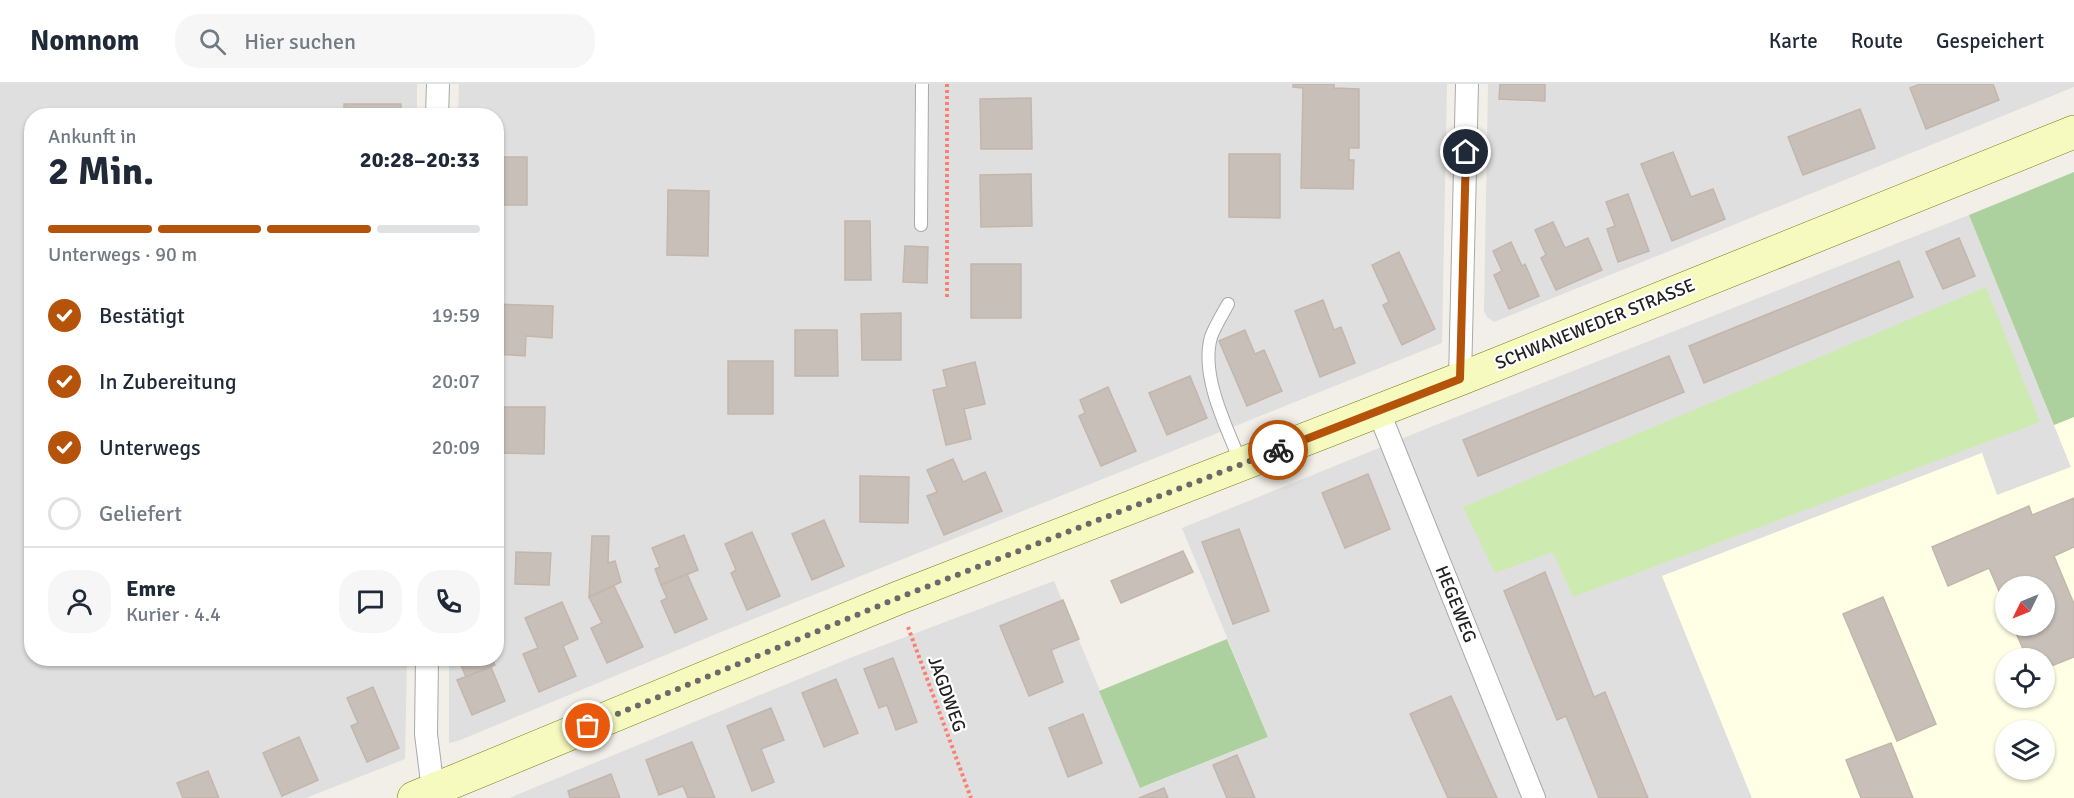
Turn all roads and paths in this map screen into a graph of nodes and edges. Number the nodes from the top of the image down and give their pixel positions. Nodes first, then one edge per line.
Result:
1 (438, 84) edge
2 (922, 84) edge
3 (947, 84) edge
4 (1467, 84) edge
5 (437, 108) edge
6 (2074, 132) edge
7 (921, 225) dead end
8 (947, 298) dead end
9 (1228, 304) dead end
10 (1460, 379) junction
11 (1378, 410) junction
12 (1242, 464) junction
13 (898, 598) junction
14 (427, 666) edge
15 (428, 796) edge
16 (971, 798) edge
17 (1534, 798) edge

1 - 5 street
2 - 7 lane
3 - 8 path
4 - 10 street
6 - 10 main road, SCHWANEWEDER STRASSE
9 - 12 lane
10 - 11 main road, SCHWANEWEDER STRASSE
11 - 12 main road, SCHWANEWEDER STRASSE
11 - 17 street, HEGEWEG
12 - 13 main road, SCHWANEWEDER STRASSE
13 - 15 main road, SCHWANEWEDER STRASSE
13 - 16 path, JAGDWEG
14 - 15 street

